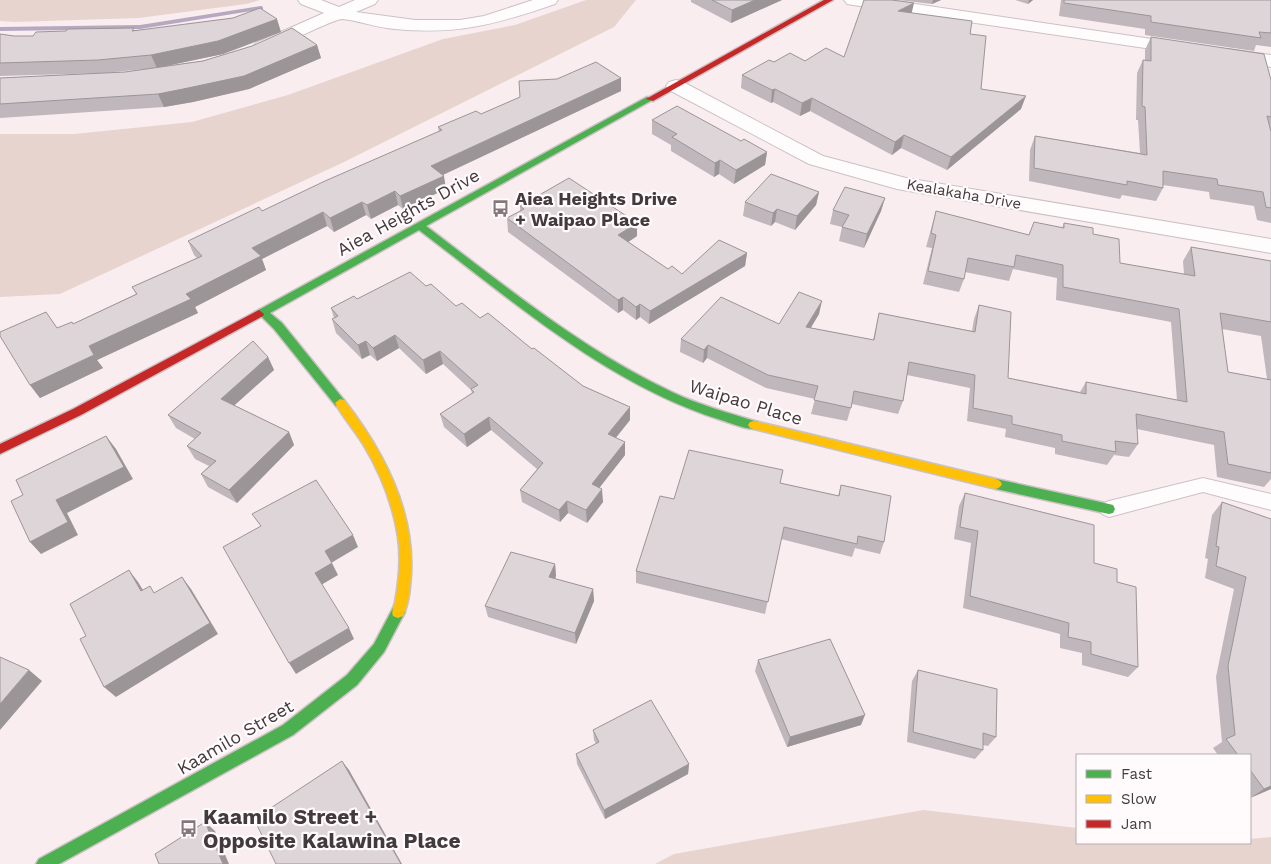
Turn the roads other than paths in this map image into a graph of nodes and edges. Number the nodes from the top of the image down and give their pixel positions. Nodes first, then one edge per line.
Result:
1 (307, 0) edge
2 (369, 0) edge
3 (520, 0) edge
4 (549, 0) edge
5 (829, 0) edge
6 (853, 0) edge
7 (338, 13) junction
8 (411, 24) junction
9 (245, 55) edge
10 (1271, 61) edge
11 (676, 86) junction
12 (419, 226) junction
13 (1271, 246) edge
14 (264, 312) junction
15 (0, 448) edge
16 (1271, 502) edge
17 (1109, 509) joint
18 (44, 864) edge

1 - 7 street
2 - 7 street
3 - 8 street
4 - 8 street
5 - 11 street, Aiea Heights Drive
6 - 10 street
7 - 8 street
7 - 9 street
11 - 12 street, Aiea Heights Drive
11 - 13 street, Kealakaha Drive
12 - 14 street, Aiea Heights Drive
12 - 17 street, Waipao Place
14 - 15 street, Aiea Heights Drive
14 - 18 street, Kaamilo Street
16 - 17 lane

